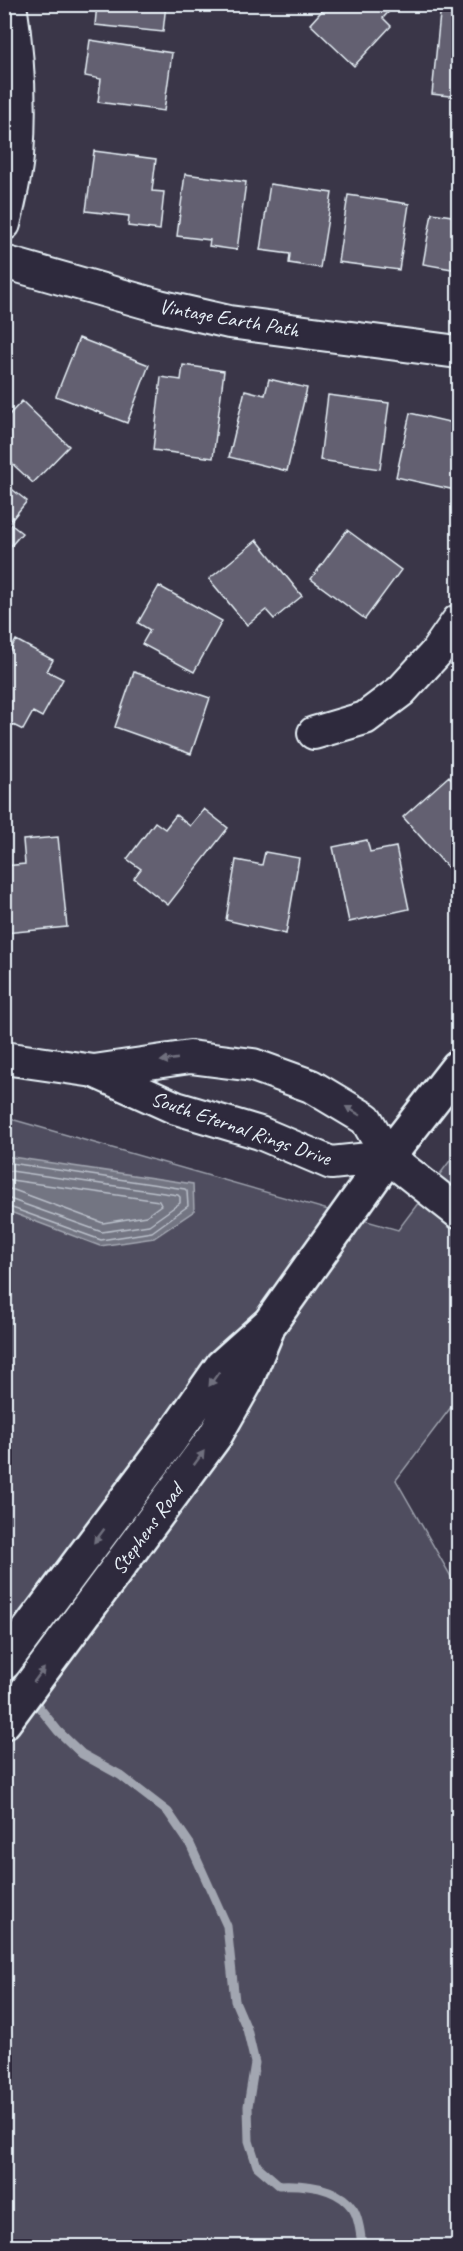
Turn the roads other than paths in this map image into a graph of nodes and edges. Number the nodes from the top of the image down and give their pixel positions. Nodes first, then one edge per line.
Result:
1 (10, 4) edge
2 (4, 224) edge
3 (4, 262) edge
4 (459, 352) edge
5 (459, 621) edge
6 (314, 733) dead end
7 (4, 1058) edge
8 (459, 1067) edge
9 (94, 1071) junction
10 (388, 1156) junction
11 (459, 1212) edge
12 (270, 1323) junction
13 (4, 1663) edge
14 (4, 1722) edge

1 - 2 street
3 - 4 street, Vintage Earth Path
5 - 6 street
7 - 9 street, South Eternal Rings Drive
8 - 10 street, Stephens Road
9 - 10 street, South Eternal Rings Drive
10 -> 9 street, South Eternal Rings Drive
10 - 11 street
10 - 12 street, Stephens Road
12 -> 13 street, Stephens Road
14 -> 12 street, Stephens Road

